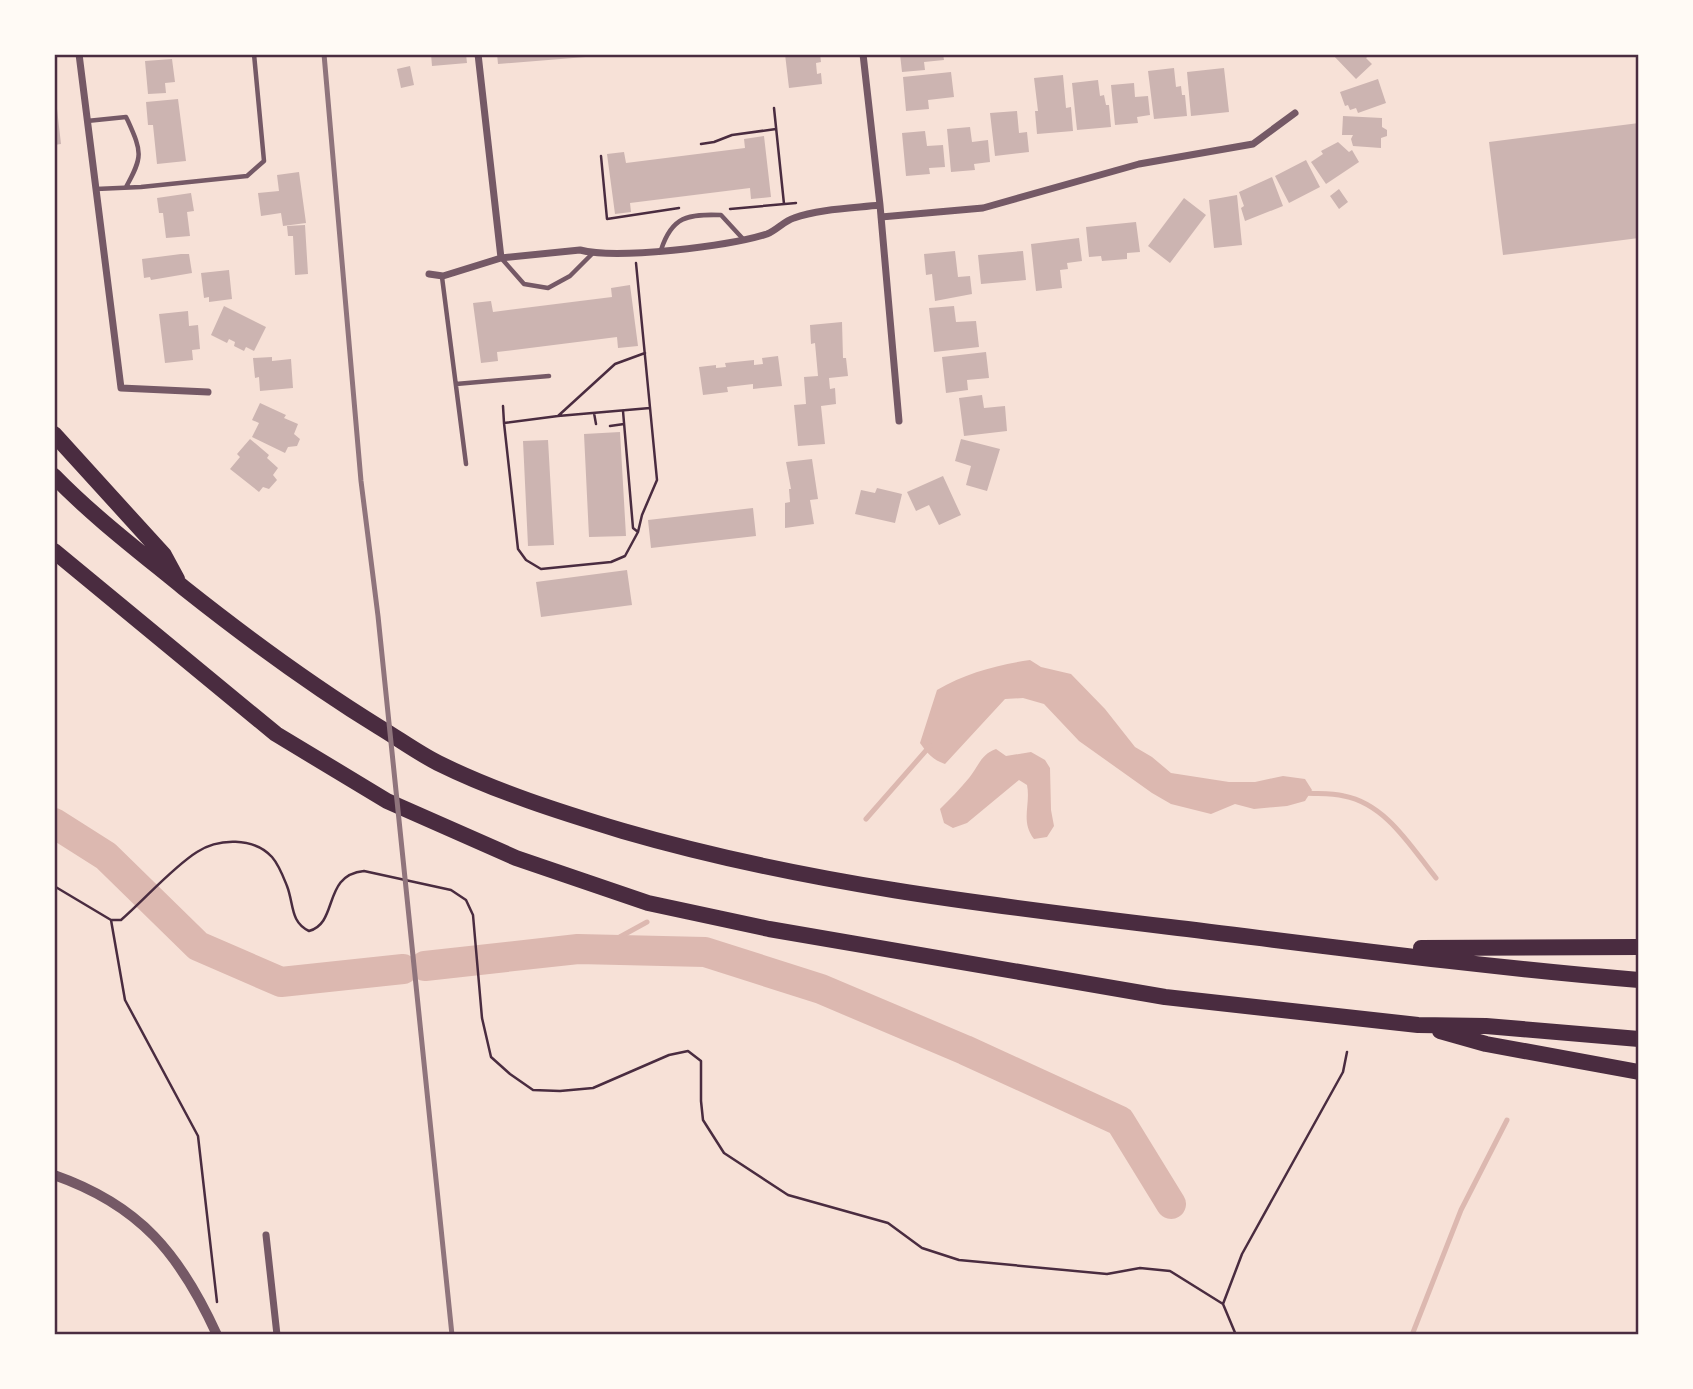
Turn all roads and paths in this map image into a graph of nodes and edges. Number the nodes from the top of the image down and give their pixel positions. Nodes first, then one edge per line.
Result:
1 (79, 54) edge
2 (254, 54) edge
3 (478, 54) edge
4 (863, 54) edge
5 (774, 108) dead end
6 (1295, 113) dead end
7 (87, 121) junction
8 (776, 129) junction
9 (701, 144) dead end
10 (125, 188) junction
11 (96, 189) junction
12 (784, 204) dead end
13 (880, 205) junction
14 (881, 217) junction
15 (744, 241) junction
16 (661, 250) junction
17 (635, 253) junction
18 (592, 254) junction
19 (501, 258) junction
20 (429, 274) dead end
21 (442, 276) junction
22 (645, 353) junction
23 (549, 376) dead end
24 (456, 384) junction
25 (208, 392) dead end
26 (503, 406) dead end
27 (650, 408) junction
28 (623, 411) junction
29 (594, 413) junction
30 (558, 416) junction
31 (899, 421) dead end
32 (504, 423) junction
33 (596, 424) dead end
34 (625, 424) junction
35 (610, 426) dead end
36 (54, 434) edge
37 (466, 464) dead end
38 (54, 476) edge
39 (638, 532) junction
40 (54, 551) edge
41 (180, 584) junction
42 (54, 886) edge
43 (111, 920) junction
44 (1639, 947) edge
45 (1351, 949) junction
46 (1639, 980) edge
47 (1418, 1025) junction
48 (1639, 1039) edge
49 (1348, 1052) dead end
50 (1639, 1072) edge
51 (54, 1175) edge
52 (266, 1235) dead end
53 (1223, 1304) junction
54 (204, 1308) junction
55 (217, 1335) edge
56 (277, 1335) edge
57 (1236, 1335) edge

1 - 7 street
2 - 10 lane
3 - 19 street
4 - 13 street
5 - 8 path
6 - 14 street
7 - 10 lane
7 - 11 street
8 - 9 path
8 - 12 path
10 - 11 lane
11 - 25 street
13 - 14 street
13 - 15 street
14 - 31 street
15 - 16 street
15 - 16 lane
16 - 17 street
17 - 18 street
17 - 22 path
18 - 19 street
18 - 19 lane
19 - 21 street
20 - 21 street
21 - 24 lane
22 - 27 path
22 - 30 path
23 - 24 lane
24 - 37 lane
26 - 32 path
27 - 28 path
27 - 39 path
28 - 29 path
28 - 34 path
29 - 30 path
29 - 33 path
30 - 32 path
32 - 39 path
34 - 35 path
34 - 39 path
36 - 41 highway
38 - 41 highway
40 - 47 highway
41 - 45 highway
42 - 43 path
43 - 53 path
43 - 54 path
44 - 45 highway
45 - 46 highway
47 - 48 highway
47 - 50 highway
49 - 53 path
51 - 54 street
52 - 56 street
53 - 57 path
54 - 55 street

